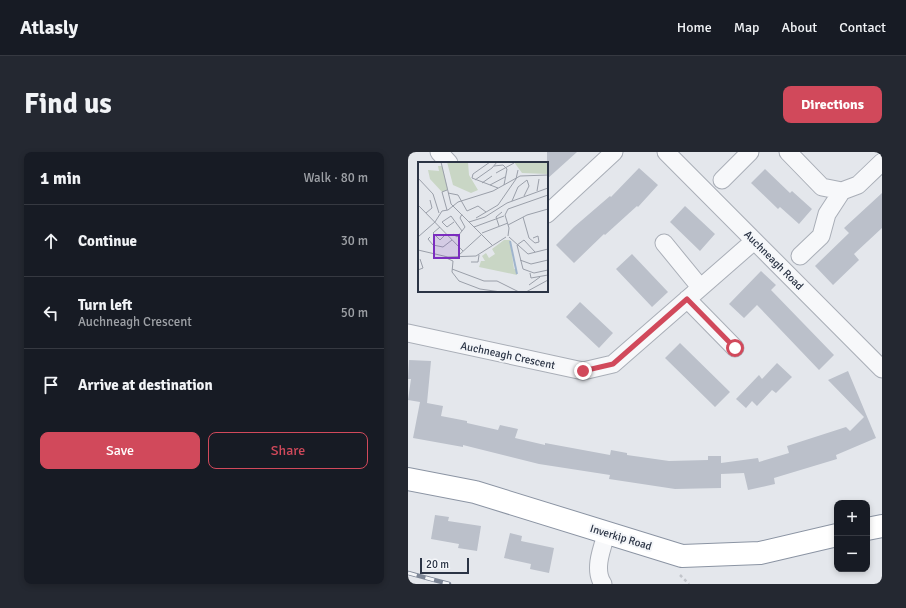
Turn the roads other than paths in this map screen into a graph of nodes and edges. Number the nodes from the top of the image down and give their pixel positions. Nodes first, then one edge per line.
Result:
1 (439, 152) edge
2 (614, 152) edge
3 (666, 152) edge
4 (750, 152) edge
5 (788, 152) edge
6 (448, 162) edge
7 (882, 162) edge
8 (722, 180) dead end
9 (842, 191) junction
10 (548, 213) edge
11 (754, 241) junction
12 (664, 243) dead end
13 (800, 256) dead end
14 (700, 287) junction
15 (687, 299) junction
16 (408, 333) edge
17 (735, 348) dead end
18 (882, 369) edge
19 (408, 479) edge
20 (882, 526) edge
21 (870, 528) edge
22 (607, 532) junction
23 (834, 536) edge
24 (603, 584) edge

1 - 6 street
2 - 10 street
3 - 11 street, Auchneagh Road
4 - 8 street
5 - 9 street
7 - 9 street
9 - 13 street
11 - 14 street, Auchneagh Crescent
11 - 18 street, Auchneagh Road
12 - 14 street
14 - 15 street, Auchneagh Crescent
15 - 16 street, Auchneagh Crescent
15 - 17 street
19 - 22 highway, Inverkip Road
20 - 21 highway
22 - 23 highway, Inverkip Road
22 - 24 street

